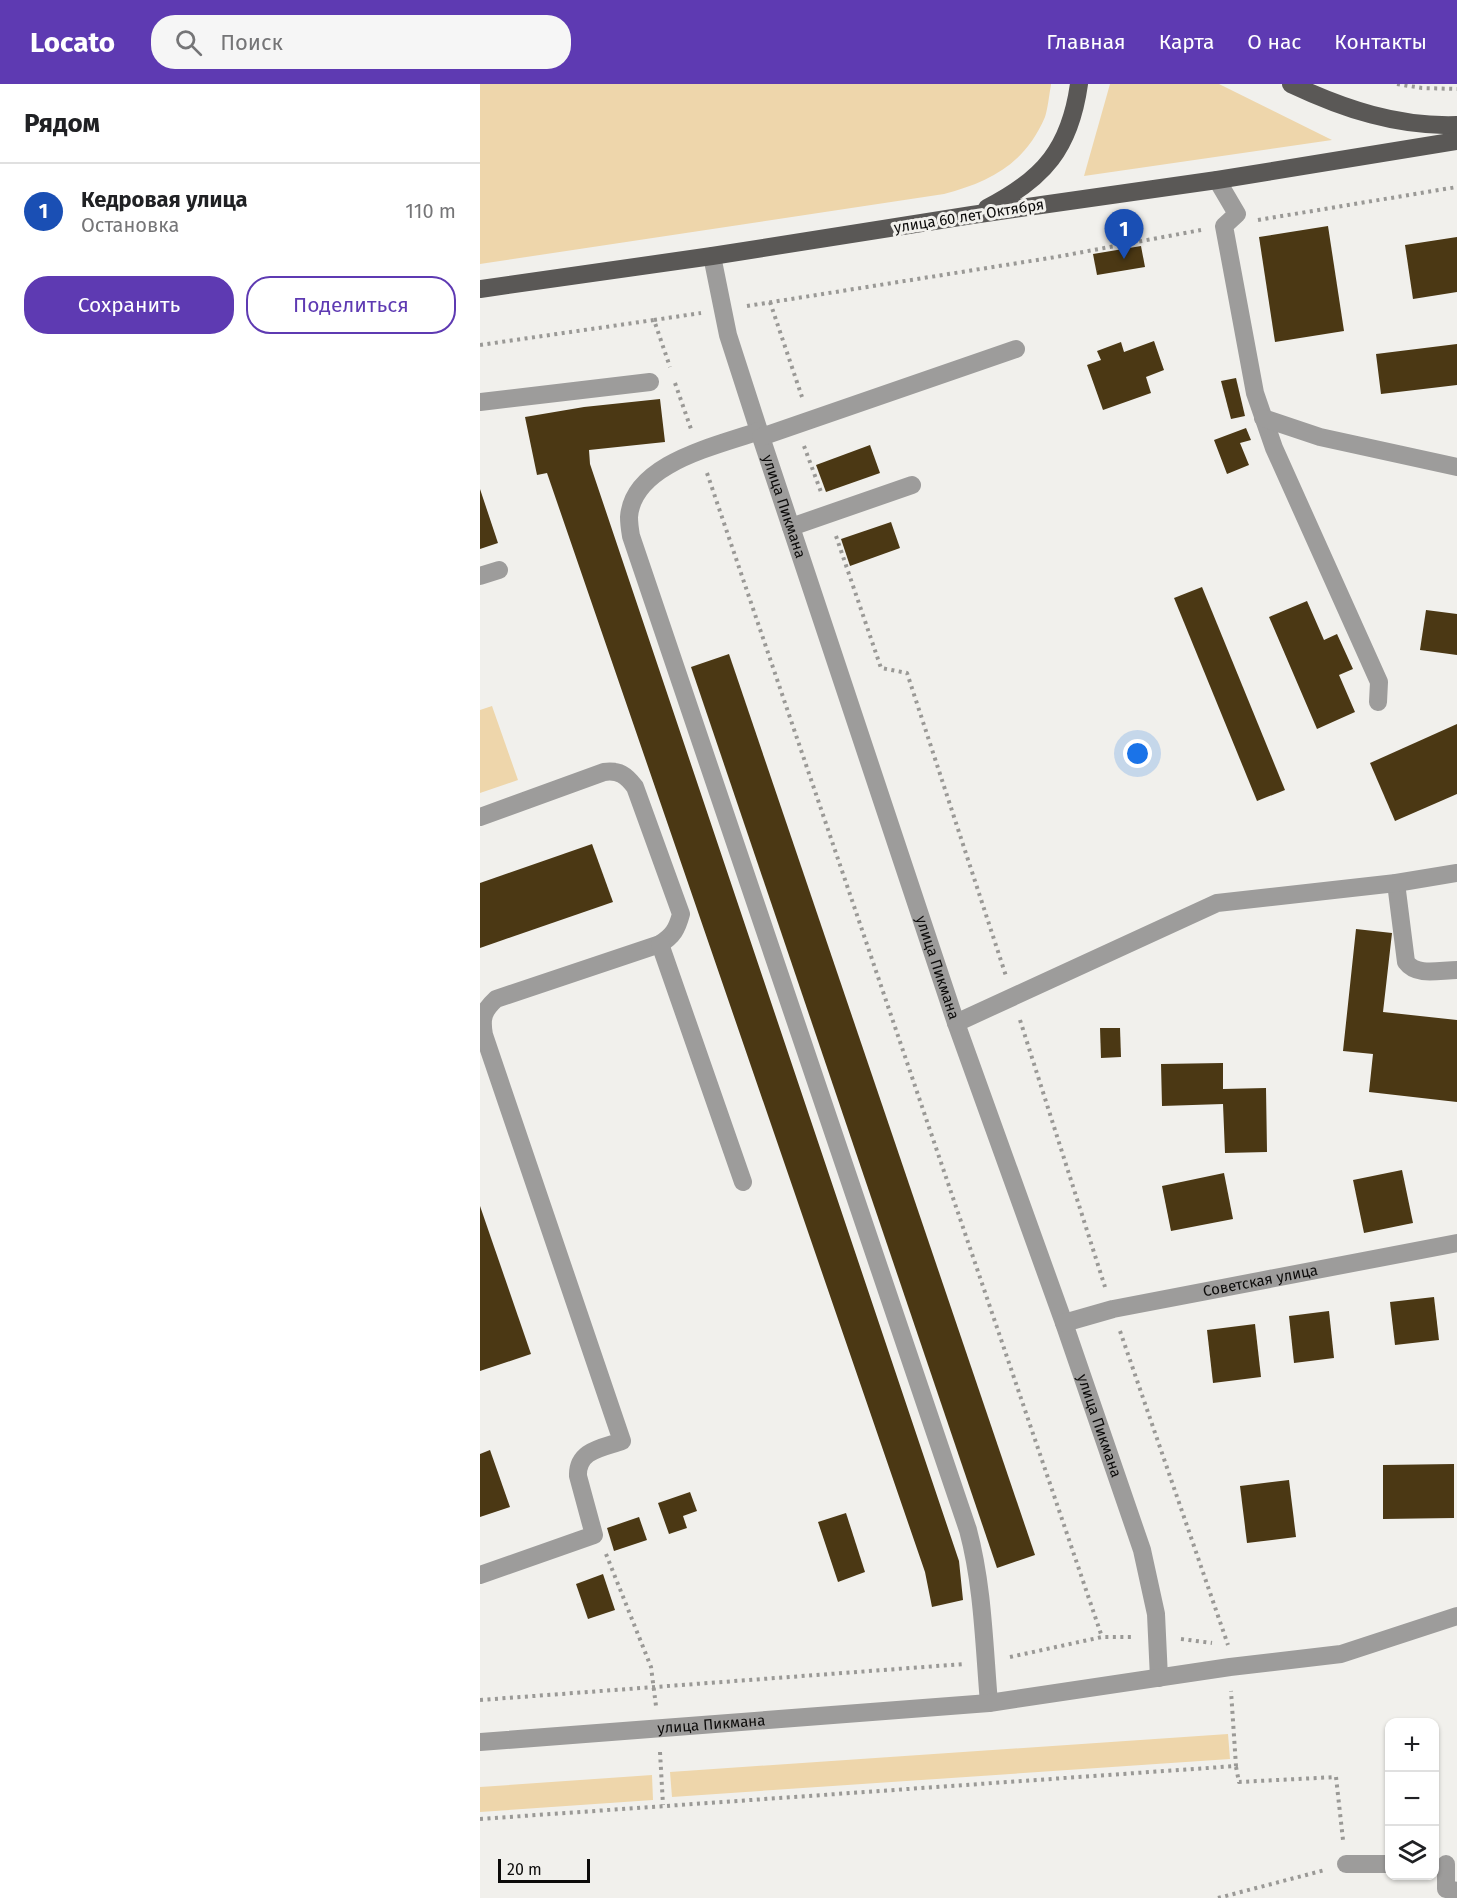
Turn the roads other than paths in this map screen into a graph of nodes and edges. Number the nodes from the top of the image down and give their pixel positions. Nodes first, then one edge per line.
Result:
1 (1079, 84) edge
2 (1291, 84) edge
3 (1457, 125) edge
4 (1457, 141) edge
5 (1217, 180) junction
6 (972, 215) junction
7 (712, 256) junction
8 (480, 289) edge
9 (1016, 349) dead end
10 (650, 382) dead end
11 (480, 402) edge
12 (1263, 418) junction
13 (760, 434) junction
14 (1457, 467) edge
15 (912, 485) dead end
16 (791, 527) junction
17 (499, 570) dead end
18 (480, 576) edge
19 (1378, 702) dead end
20 (480, 818) edge
21 (1457, 873) edge
22 (1396, 883) junction
23 (660, 944) junction
24 (1457, 970) edge
25 (956, 1023) junction
26 (743, 1182) dead end
27 (1457, 1243) edge
28 (1064, 1323) junction
29 (480, 1575) edge
30 (1457, 1616) edge
31 (1159, 1678) junction
32 (989, 1703) junction
33 (480, 1742) edge
34 (1346, 1864) road end
35 (1385, 1864) edge
36 (1446, 1864) edge
37 (1457, 1891) edge

1 - 6 main road
2 - 3 main road
4 - 5 main road, улица 60 лет Октября
5 - 6 main road, улица 60 лет Октября
5 - 12 street
6 - 7 main road, улица 60 лет Октября
7 - 8 main road, улица 60 лет Октября
7 - 13 street, улица Пикмана
9 - 13 street
10 - 11 street
12 - 14 street
12 - 19 street
13 - 16 street, улица Пикмана
13 - 32 street
15 - 16 street
16 - 25 street, улица Пикмана
17 - 18 street
20 - 23 street
21 - 22 street
22 - 24 street
22 - 25 street
23 - 26 street
23 - 29 street
25 - 28 street, улица Пикмана
27 - 28 street, Советская улица
28 - 31 street, улица Пикмана
30 - 31 street, улица Пикмана
31 - 32 street, улица Пикмана
32 - 33 street, улица Пикмана
34 - 35 street
36 - 37 street

